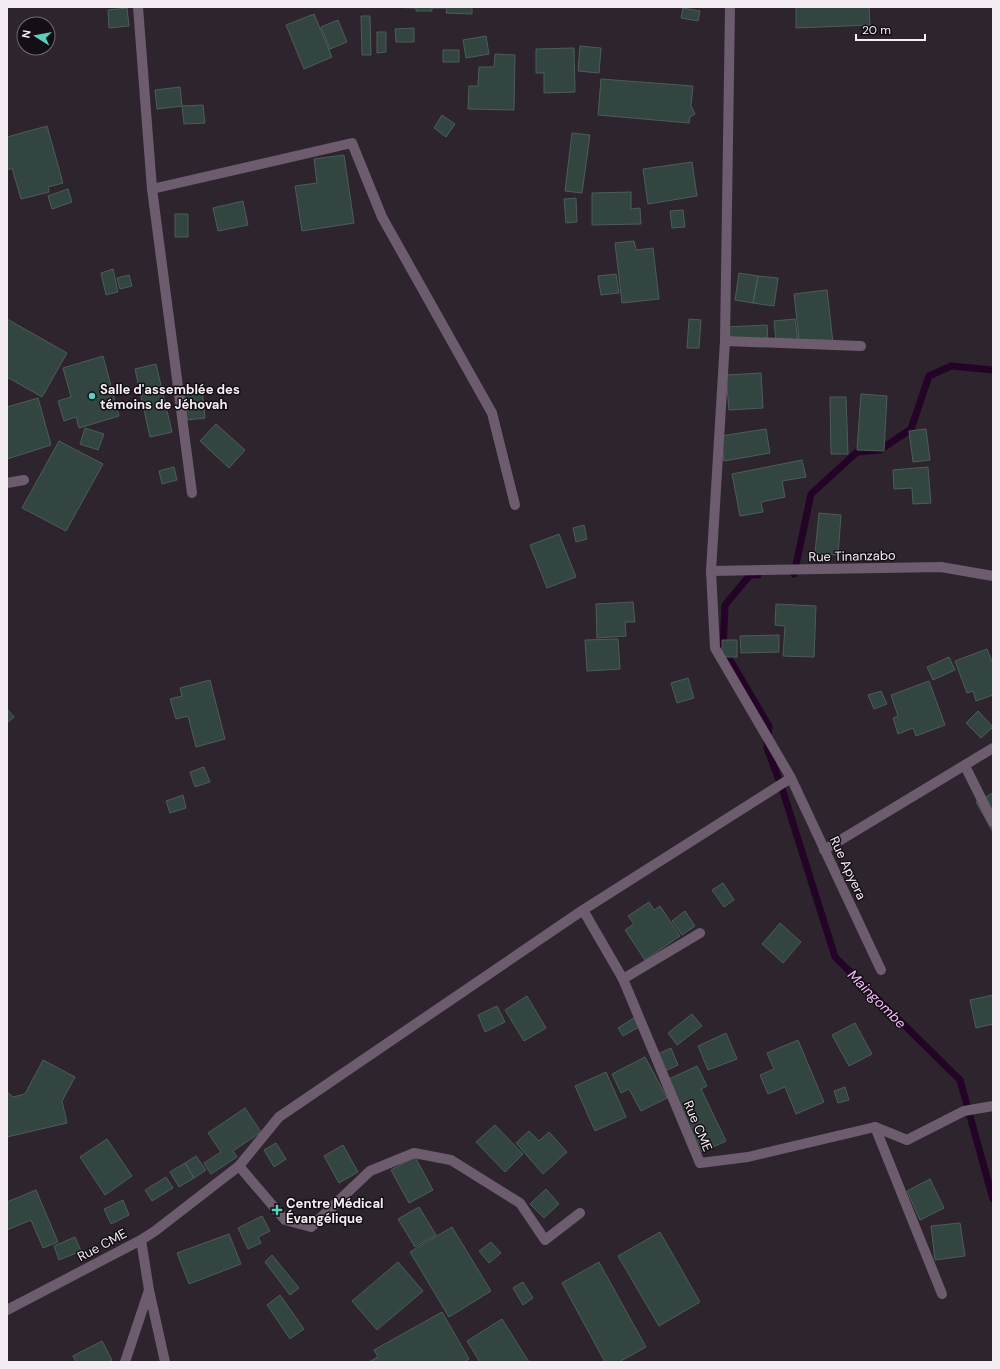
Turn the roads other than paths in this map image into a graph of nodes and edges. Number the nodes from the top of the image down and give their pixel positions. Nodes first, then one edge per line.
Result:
1 (138, 7) edge
2 (730, 7) edge
3 (152, 189) junction
4 (725, 341) junction
5 (861, 346) dead end
6 (24, 480) dead end
7 (7, 483) edge
8 (192, 493) dead end
9 (515, 505) dead end
10 (711, 571) junction
11 (993, 576) edge
12 (993, 748) edge
13 (965, 766) junction
14 (788, 779) junction
15 (993, 822) edge
16 (824, 850) junction
17 (583, 910) junction
18 (700, 934) dead end
19 (881, 970) dead end
20 (623, 979) junction
21 (993, 1106) edge
22 (875, 1128) junction
23 (239, 1166) junction
24 (580, 1213) dead end
25 (141, 1240) junction
26 (149, 1290) junction
27 (942, 1294) dead end
28 (7, 1310) edge
29 (125, 1362) edge
30 (165, 1362) edge

1 - 3 street
2 - 4 street, Rue Apyera
3 - 8 street
3 - 9 street
4 - 5 street
4 - 10 street, Rue Apyera
6 - 7 street
10 - 11 street, Rue Tinanzabo
10 - 14 street, Rue Apyera
12 - 13 street
13 - 15 street
13 - 16 street
14 - 16 street, Rue Apyera
14 - 17 street
16 - 19 street, Rue Apyera
17 - 20 street, Rue CME
17 - 23 street
18 - 20 street
20 - 22 street, Rue CME
21 - 22 street
22 - 27 street
23 - 24 street
23 - 25 street
25 - 26 street, Rue CME
25 - 28 street, Rue CME
26 - 29 street
26 - 30 street, Rue CME

